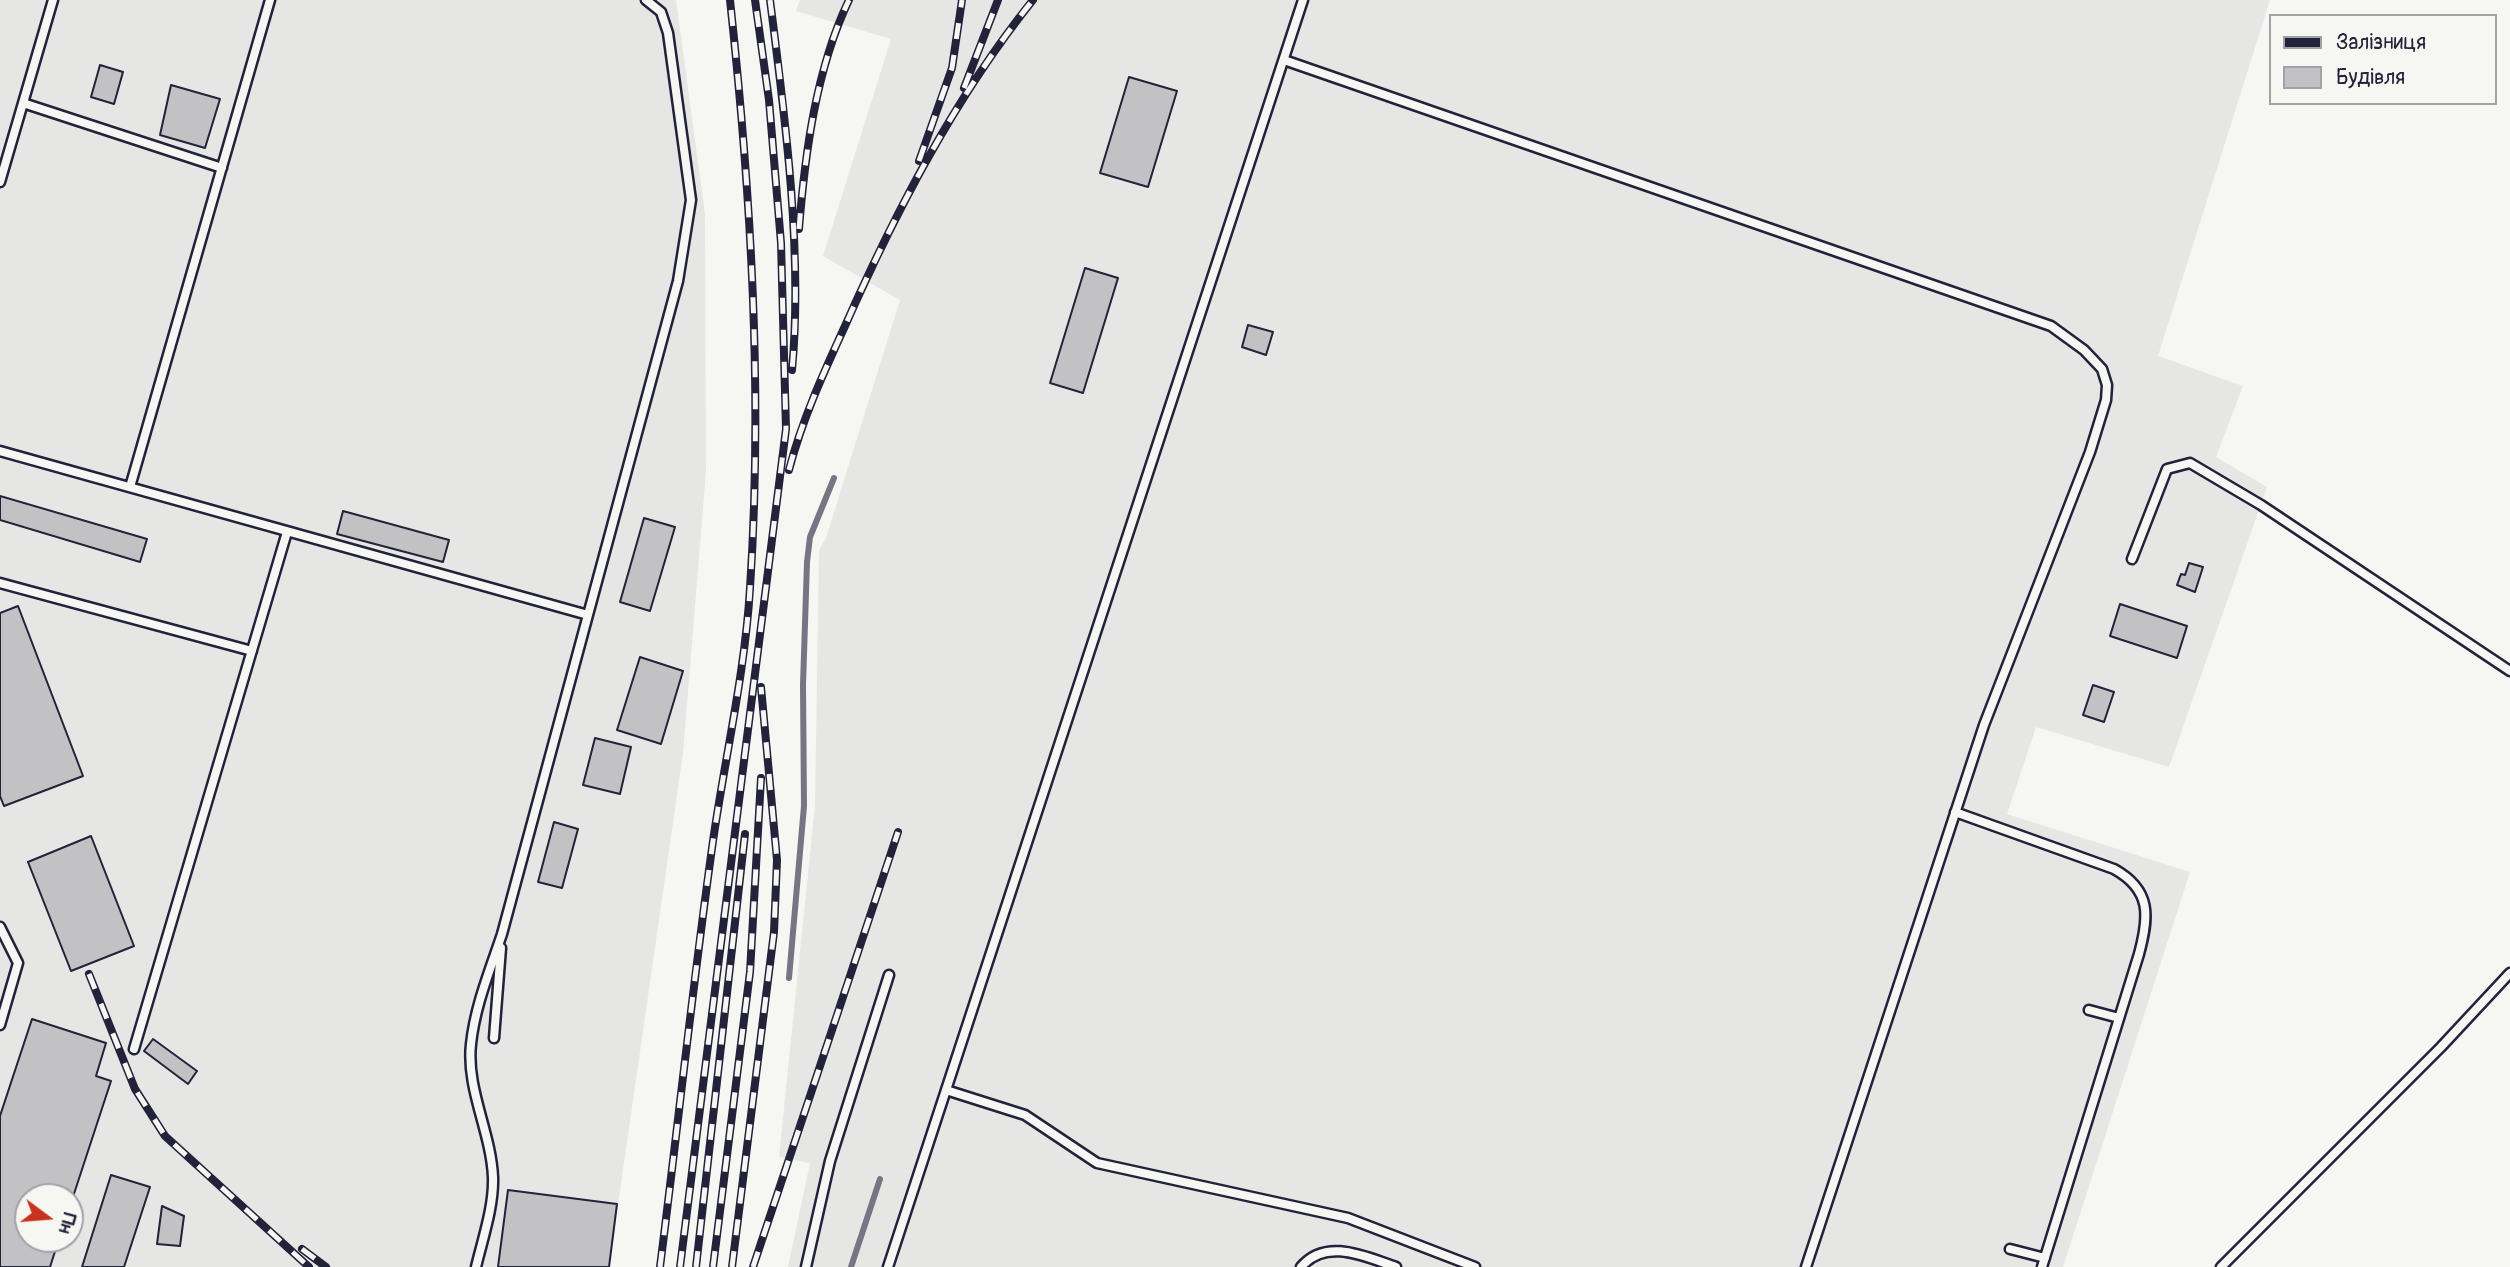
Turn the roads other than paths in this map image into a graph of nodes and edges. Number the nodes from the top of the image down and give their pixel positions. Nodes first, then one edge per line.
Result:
1 (54, 0) edge
2 (270, 0) edge
3 (646, 0) edge
4 (1303, 0) edge
5 (1284, 61) junction
6 (23, 103) junction
7 (222, 168) junction
8 (0, 181) edge
9 (0, 451) edge
10 (130, 487) junction
11 (287, 532) junction
12 (2132, 559) dead end
13 (0, 583) edge
14 (588, 615) junction
15 (252, 650) junction
16 (2510, 671) edge
17 (1955, 812) junction
18 (0, 927) edge
19 (502, 934) junction
20 (2510, 973) edge
21 (889, 975) dead end
22 (2089, 1010) dead end
23 (2119, 1018) junction
24 (0, 1025) edge
25 (494, 1038) dead end
26 (134, 1049) dead end
27 (946, 1090) junction
28 (2010, 1249) dead end
29 (2045, 1258) junction
30 (477, 1267) edge
31 (806, 1267) edge
32 (888, 1267) edge
33 (1301, 1267) edge
34 (1396, 1267) edge
35 (1475, 1267) edge
36 (1806, 1267) edge
37 (2042, 1267) edge
38 (2221, 1267) edge

1 - 6 lane
2 - 7 lane
3 - 14 lane
4 - 5 lane
5 - 17 lane
5 - 27 lane
6 - 7 lane
6 - 8 lane
7 - 10 lane
9 - 10 lane
10 - 11 lane
11 - 14 lane
11 - 15 lane
12 - 16 lane
13 - 15 lane
14 - 19 lane
15 - 26 lane
17 - 23 lane
17 - 36 lane
18 - 24 lane
19 - 25 lane
19 - 30 lane
20 - 38 lane
21 - 31 lane
22 - 23 lane
23 - 29 lane
27 - 32 lane
27 - 35 lane
28 - 29 lane
29 - 37 lane
33 - 34 lane

